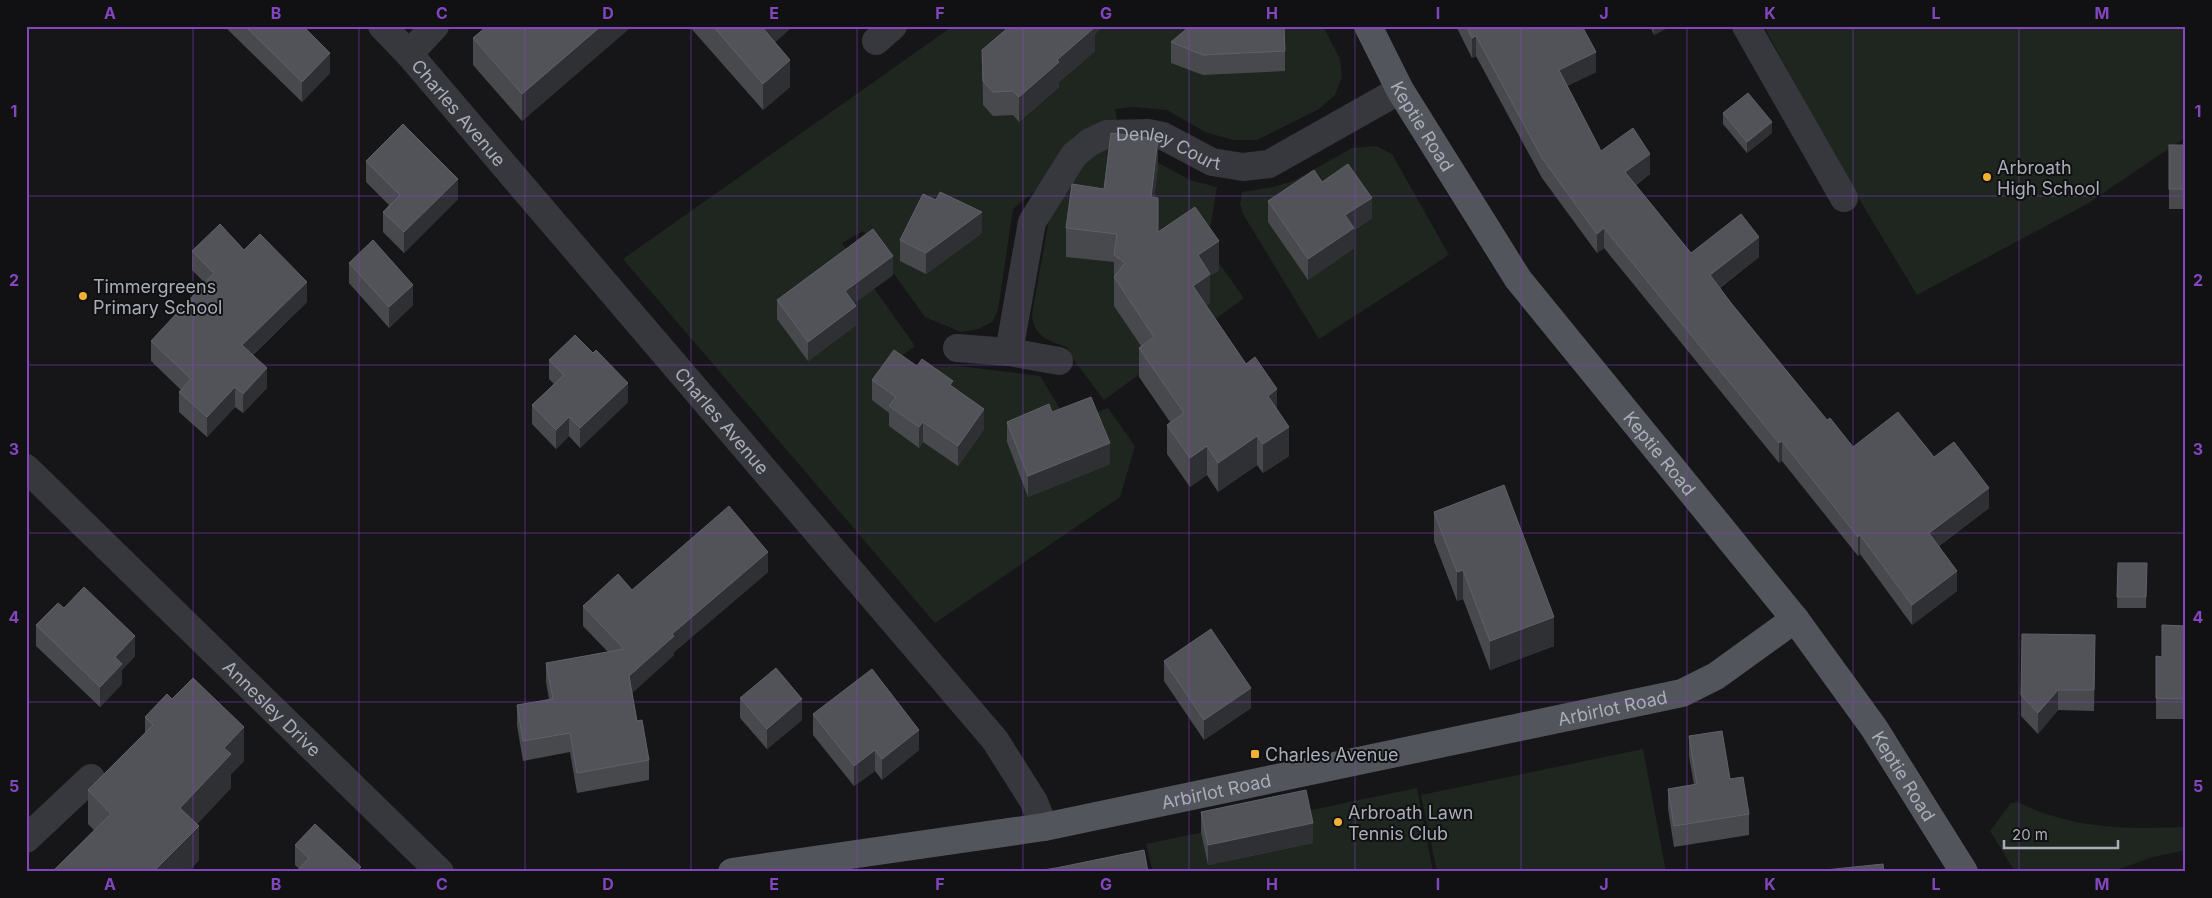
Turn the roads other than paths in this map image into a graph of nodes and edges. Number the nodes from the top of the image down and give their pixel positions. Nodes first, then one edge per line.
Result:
1 (382, 26) edge
2 (435, 26) edge
3 (1368, 26) edge
4 (1746, 26) edge
5 (408, 54) junction
6 (1400, 90) junction
7 (1844, 198) dead end
8 (957, 348) dead end
9 (1009, 352) junction
10 (1060, 361) dead end
11 (26, 468) edge
12 (1795, 620) junction
13 (91, 778) dead end
14 (1044, 827) junction
15 (26, 839) edge
16 (440, 872) edge
17 (732, 872) edge
18 (1964, 872) edge

1 - 5 street, Charles Avenue
2 - 5 street
3 - 6 main road, Keptie Road
4 - 7 street
5 - 14 street, Charles Avenue
6 - 9 street, Denley Court
6 - 12 main road, Keptie Road
8 - 9 street
9 - 10 street
11 - 16 street, Annesley Drive
12 - 14 main road, Arbirlot Road
12 - 18 main road, Keptie Road
13 - 15 street
14 - 17 main road, Arbirlot Road

